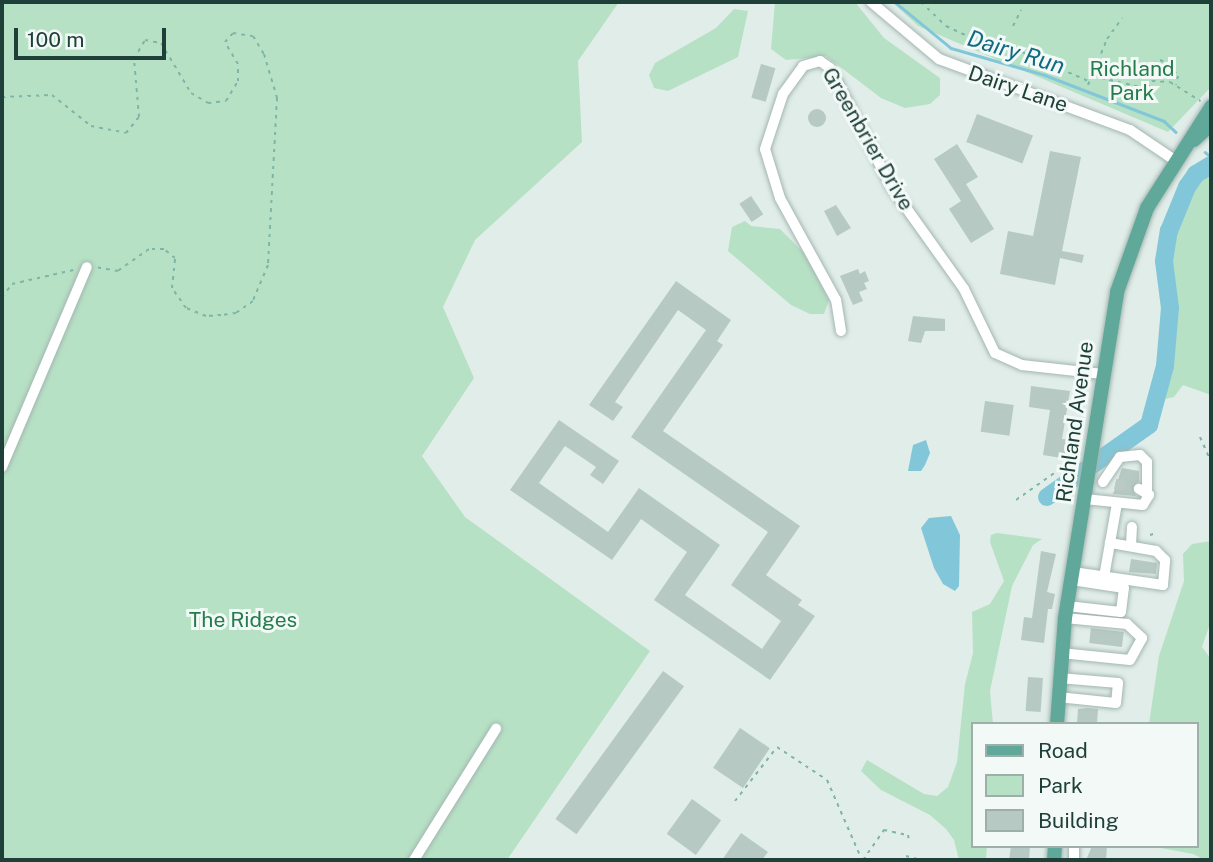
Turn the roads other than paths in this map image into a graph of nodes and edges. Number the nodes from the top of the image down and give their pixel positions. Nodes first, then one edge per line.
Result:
1 (871, 2) edge
2 (1208, 106) edge
3 (1211, 124) edge
4 (1190, 143) junction
5 (1176, 161) junction
6 (88, 267) road end
7 (841, 331) dead end
8 (1103, 374) junction
9 (2, 467) edge
10 (1087, 480) junction
11 (1085, 499) junction
12 (1117, 504) junction
13 (1132, 527) dead end
14 (1111, 543) junction
15 (1131, 545) junction
16 (1072, 576) junction
17 (1104, 577) junction
18 (1066, 612) junction
19 (1061, 653) junction
20 (1059, 678) junction
21 (1058, 697) junction
22 (1057, 722) edge
23 (496, 729) dead end
24 (414, 860) edge

1 - 5 street, Dairy Lane
2 - 4 main road, Richland Avenue
3 - 4 main road, Richland Avenue
4 - 5 main road, Richland Avenue
5 - 8 main road, Richland Avenue
6 - 9 street
7 - 8 street, Greenbrier Drive
8 - 10 main road, Richland Avenue
10 - 11 main road, Richland Avenue
10 - 12 street
11 - 12 street
11 - 16 main road, Richland Avenue
12 - 14 street
13 - 15 street
14 - 15 street
14 - 17 street
15 - 17 street
16 - 17 street
16 - 18 main road, Richland Avenue
16 - 18 street
18 - 19 main road, Richland Avenue
18 - 19 street
19 - 20 main road, Richland Avenue
20 - 21 main road, Richland Avenue
20 - 21 street
21 - 22 main road, Richland Avenue
23 - 24 street

